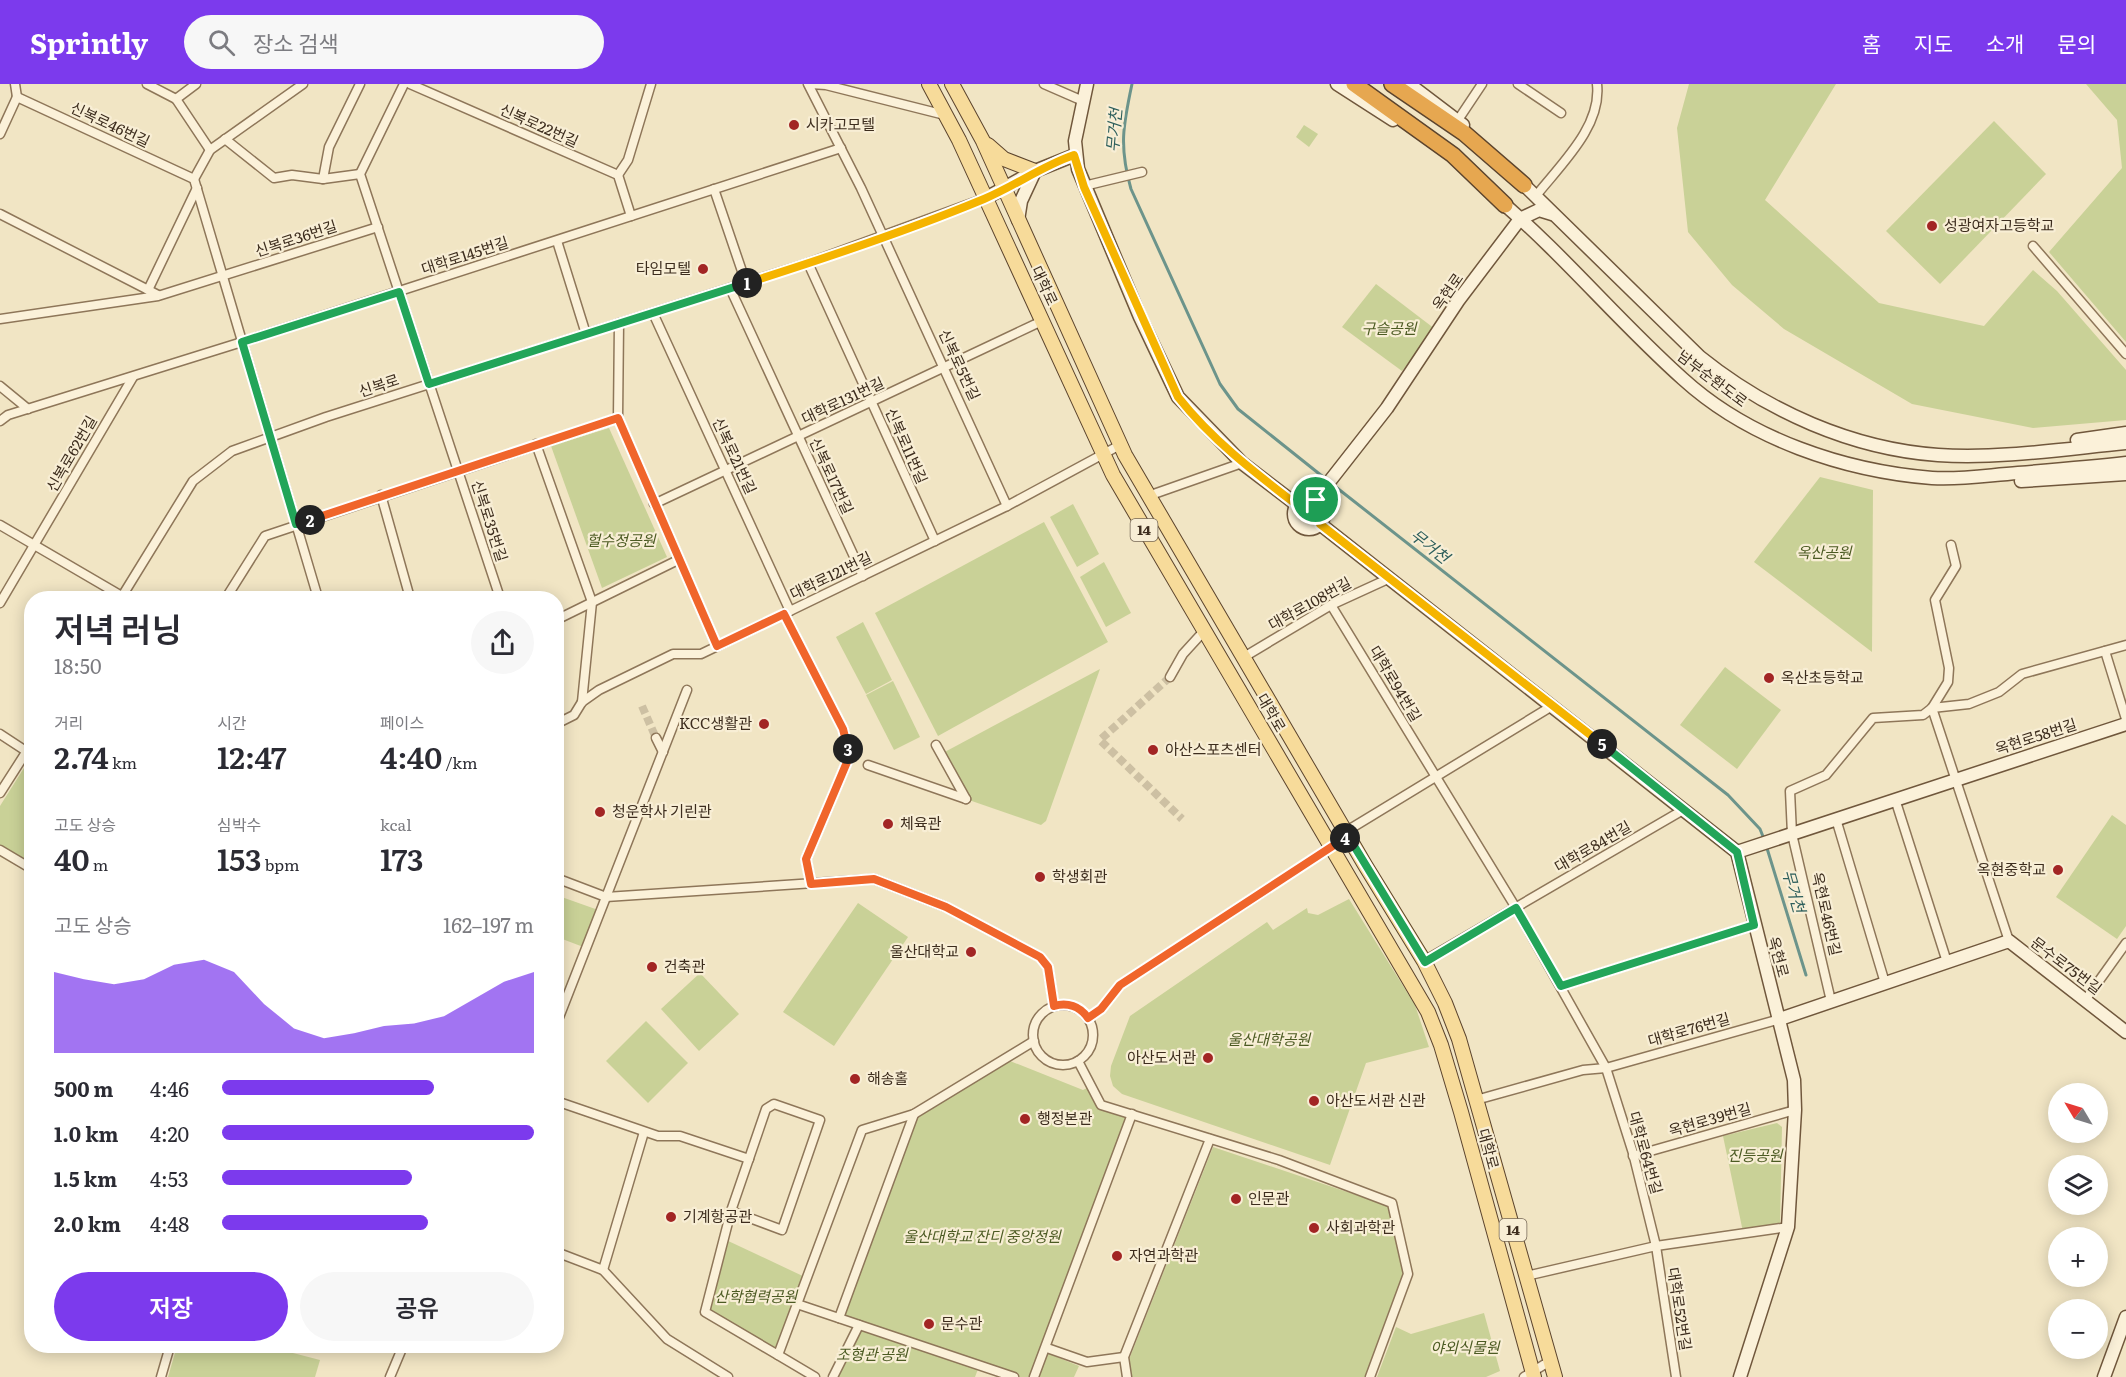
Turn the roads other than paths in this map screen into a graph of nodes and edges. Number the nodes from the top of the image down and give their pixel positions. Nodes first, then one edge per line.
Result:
1 (15, 84) edge
2 (147, 84) edge
3 (196, 84) edge
4 (303, 84) edge
5 (360, 84) edge
6 (404, 84) edge
7 (410, 84) edge
8 (651, 84) edge
9 (809, 84) edge
10 (929, 84) edge
11 (952, 84) edge
12 (1044, 84) edge
13 (1087, 84) edge
14 (1337, 84) edge
15 (1354, 84) edge
16 (1392, 84) edge
17 (1409, 84) edge
18 (1482, 84) edge
19 (1518, 84) edge
20 (1597, 84) edge
21 (17, 97) junction
22 (176, 99) junction
23 (1083, 101) junction
24 (12, 109) junction
25 (0, 112) edge
26 (1561, 113) dead end
27 (946, 115) junction
28 (1458, 120) junction
29 (0, 134) edge
30 (225, 140) junction
31 (983, 141) junction
32 (841, 148) junction
33 (210, 150) junction
34 (1074, 155) junction
35 (1035, 171) junction
36 (1142, 172) dead end
37 (360, 174) junction
38 (618, 175) junction
39 (194, 179) junction
40 (323, 179) junction
41 (1524, 185) junction
42 (1084, 186) junction
43 (197, 188) junction
44 (714, 189) junction
45 (1004, 189) junction
46 (1535, 197) junction
47 (986, 198) junction
48 (1505, 205) junction
49 (0, 214) edge
50 (631, 216) junction
51 (1555, 216) junction
52 (1520, 219) junction
53 (1018, 220) junction
54 (378, 227) junction
55 (884, 236) junction
56 (557, 241) junction
57 (2032, 246) dead end
58 (808, 263) junction
59 (223, 277) junction
60 (746, 283) junction
61 (730, 288) junction
62 (148, 290) junction
63 (399, 292) junction
64 (158, 296) junction
65 (653, 313) junction
66 (0, 319) edge
67 (1042, 321) junction
68 (620, 324) junction
69 (586, 334) junction
70 (242, 342) junction
71 (2126, 354) edge
72 (945, 368) junction
73 (133, 376) junction
74 (429, 384) junction
75 (0, 386) edge
76 (872, 402) junction
77 (28, 409) junction
78 (618, 418) junction
79 (0, 421) edge
80 (2126, 433) edge
81 (799, 436) junction
82 (270, 437) junction
83 (2126, 443) edge
84 (537, 444) junction
85 (1120, 445) junction
86 (1102, 454) junction
87 (1937, 455) junction
88 (1242, 463) junction
89 (2126, 463) edge
90 (458, 470) junction
91 (726, 471) junction
92 (2126, 474) edge
93 (1933, 478) junction
94 (381, 495) junction
95 (1148, 496) junction
96 (1318, 496) junction
97 (654, 504) junction
98 (1297, 505) junction
99 (1007, 506) junction
100 (296, 524) junction
101 (1320, 524) junction
102 (0, 525) edge
103 (935, 541) junction
104 (34, 545) junction
105 (1951, 545) dead end
106 (678, 560) junction
107 (863, 576) junction
108 (1390, 578) junction
109 (111, 591) edge
110 (127, 591) edge
111 (230, 591) edge
112 (316, 591) edge
113 (408, 591) edge
114 (498, 591) edge
115 (592, 602) junction
116 (0, 603) edge
117 (1331, 605) junction
118 (787, 613) junction
119 (564, 616) edge
120 (1204, 631) junction
121 (2126, 645) edge
122 (717, 646) junction
123 (2105, 651) junction
124 (1244, 657) junction
125 (1170, 678) tunnel mouth
126 (687, 690) dead end
127 (582, 702) junction
128 (1552, 706) junction
129 (1932, 708) junction
130 (2126, 719) edge
131 (564, 720) edge
132 (2126, 724) edge
133 (0, 734) edge
134 (656, 738) tunnel mouth
135 (936, 744) dead end
136 (24, 750) edge
137 (663, 752) junction
138 (24, 760) edge
139 (1304, 760) junction
140 (868, 765) dead end
141 (1286, 770) junction
142 (1435, 777) junction
143 (1954, 779) junction
144 (0, 793) edge
145 (1895, 799) junction
146 (1683, 810) junction
147 (1836, 819) junction
148 (1347, 834) junction
149 (1792, 834) junction
150 (1331, 847) junction
151 (0, 850) edge
152 (1737, 852) junction
153 (24, 864) edge
154 (564, 881) edge
155 (811, 884) junction
156 (606, 897) junction
157 (1390, 906) junction
158 (1516, 908) junction
159 (1372, 917) junction
160 (1754, 925) junction
161 (2009, 941) junction
162 (2126, 943) edge
163 (1425, 962) junction
164 (1947, 962) junction
165 (1885, 983) junction
166 (1561, 986) junction
167 (2086, 999) junction
168 (1831, 1002) junction
169 (564, 1005) edge
170 (1054, 1006) junction
171 (1088, 1018) junction
172 (1780, 1019) junction
173 (2126, 1032) edge
174 (1034, 1041) junction
175 (1078, 1061) junction
176 (1606, 1068) junction
177 (1476, 1100) junction
178 (564, 1104) edge
179 (1795, 1110) junction
180 (914, 1114) junction
181 (1132, 1114) junction
182 (644, 1132) junction
183 (1210, 1139) junction
184 (1633, 1156) junction
185 (749, 1159) junction
186 (731, 1211) junction
187 (1788, 1227) junction
188 (1656, 1246) junction
189 (564, 1255) edge
190 (603, 1270) junction
191 (1526, 1276) junction
192 (797, 1304) junction
193 (2126, 1317) edge
194 (839, 1318) junction
195 (859, 1325) junction
196 (1047, 1348) junction
197 (168, 1353) edge
198 (400, 1353) edge
199 (778, 1355) junction
200 (1124, 1357) junction
201 (1550, 1360) junction
202 (982, 1366) junction
203 (1530, 1375) edge
204 (161, 1377) edge
205 (390, 1377) edge
206 (728, 1377) edge
207 (815, 1377) edge
208 (834, 1377) edge
209 (979, 1377) edge
210 (1014, 1377) edge
211 (1034, 1377) edge
212 (1127, 1377) edge
213 (1370, 1377) edge
214 (1555, 1377) edge
215 (1676, 1377) edge
216 (1740, 1377) edge
217 (2104, 1377) edge

1 - 21 street
2 - 22 street
3 - 22 street
4 - 30 street
5 - 40 street
6 - 37 street
7 - 38 street, 신복로22번길
8 - 38 street
9 - 27 street
9 - 32 street, 신복로5번길
10 - 27 main road, 대학로 / 14
11 - 31 main road, 대학로 / 14
12 - 23 street
13 - 23 main road
14 - 48 main road, 남부순환도로
15 - 48 highway
16 - 41 highway
17 - 28 main road, 남부순환도로
18 - 28 street
19 - 26 street
20 - 46 street
21 - 24 street
21 - 39 street, 신복로46번길
22 - 33 street
23 - 34 main road
24 - 25 street
24 - 29 street
27 - 47 main road, 대학로 / 14
28 - 41 main road, 남부순환도로
30 - 33 street
30 - 40 street
31 - 35 main road
31 - 45 main road, 대학로 / 14
32 - 44 street, 대학로145번길
32 - 55 street, 신복로5번길
33 - 39 street
34 - 35 main road
34 - 42 main road
35 - 45 main road
35 - 53 main road
36 - 42 street
37 - 40 street
37 - 54 street
38 - 50 street
39 - 43 street
41 - 46 main road, 남부순환도로
42 - 88 main road
43 - 59 street
43 - 62 street
44 - 50 street, 대학로145번길
44 - 60 street
45 - 47 main road
45 - 53 main road, 대학로 / 14
46 - 51 main road, 남부순환도로
47 - 55 street, 신복로
47 - 67 main road, 대학로 / 14
48 - 52 main road, 남부순환도로
49 - 62 street
50 - 56 street, 대학로145번길
51 - 52 main road
51 - 87 main road, 남부순환도로
52 - 93 main road, 남부순환도로
52 - 96 main road, 옥현로
53 - 85 main road, 대학로 / 14
54 - 59 street, 신복로36번길
54 - 63 street
55 - 58 street, 신복로
55 - 72 street, 신복로5번길
56 - 63 street, 대학로145번길
56 - 69 street
57 - 71 street
58 - 60 street, 신복로
58 - 76 street, 신복로11번길
59 - 64 street
59 - 70 street
60 - 61 street, 신복로
61 - 65 street, 신복로
61 - 81 street, 신복로17번길
62 - 64 street
63 - 70 street, 대학로145번길
63 - 74 street
64 - 66 street
65 - 68 street, 신복로
65 - 91 street, 신복로21번길
67 - 72 street, 대학로131번길
67 - 86 main road, 대학로 / 14
68 - 69 street, 신복로
68 - 78 street
69 - 74 street, 신복로
70 - 73 street, 대학로145번길
70 - 82 street
72 - 76 street, 대학로131번길
72 - 99 street, 신복로5번길
73 - 77 street, 대학로145번길
73 - 104 street, 신복로62번길
74 - 82 street, 신복로
74 - 90 street, 신복로35번길
75 - 77 street
76 - 81 street, 대학로131번길
76 - 103 street, 신복로11번길
77 - 79 street, 대학로145번길
78 - 84 street
78 - 97 street
80 - 87 main road
81 - 91 street, 대학로131번길
81 - 107 street, 신복로17번길
82 - 100 street
82 - 110 street, 신복로
83 - 87 main road, 남부순환도로
84 - 90 street
84 - 115 street
85 - 86 street, 대학로121번길
85 - 95 main road, 대학로 / 14
86 - 99 street, 대학로121번길
86 - 120 main road, 대학로 / 14
88 - 95 street
88 - 98 main road
89 - 93 main road, 남부순환도로
90 - 94 street
90 - 114 street, 신복로35번길
91 - 97 street, 대학로131번길
91 - 118 street, 신복로21번길
92 - 93 main road
94 - 100 street
94 - 113 street
95 - 124 main road, 대학로 / 14
96 - 98 main road
96 - 101 main road
97 - 106 street
98 - 101 main road
99 - 103 street, 대학로121번길
100 - 111 street
100 - 112 street
101 - 108 main road
102 - 104 street
103 - 107 street, 대학로121번길
104 - 109 street
104 - 116 street, 신복로62번길
105 - 129 street
106 - 115 street
106 - 122 street
107 - 118 street, 대학로121번길
108 - 117 street, 대학로108번길
108 - 128 main road
115 - 119 street
115 - 127 street
117 - 124 street, 대학로108번길
117 - 142 street, 대학로94번길
118 - 122 street, 대학로121번길
118 - 155 street, 신복로21번길
120 - 125 street
120 - 141 main road, 대학로 / 14
121 - 123 street
122 - 127 street, 대학로121번길
123 - 129 street
123 - 130 street
124 - 139 main road, 대학로 / 14
126 - 137 street
127 - 131 street, 대학로121번길
128 - 142 street
128 - 146 main road
129 - 143 street
129 - 149 street, 옥현로46번길
132 - 143 main road, 옥현로58번길
133 - 136 street
134 - 137 street
135 - 140 street
137 - 156 street
138 - 144 street
139 - 141 main road
139 - 148 main road, 대학로 / 14
141 - 150 main road, 대학로 / 14
142 - 148 street
142 - 158 street
143 - 145 main road, 옥현로58번길
143 - 161 street, 문수로75번길
145 - 147 main road, 옥현로58번길
145 - 164 street
146 - 152 main road
146 - 158 street, 대학로84번길
147 - 149 main road, 옥현로58번길
147 - 165 street
148 - 150 street
148 - 157 main road, 대학로 / 14
149 - 152 main road, 옥현로58번길
149 - 168 street, 옥현로46번길
150 - 159 main road, 대학로 / 14
150 - 171 street
151 - 153 street
152 - 160 main road, 옥현로
154 - 156 street
155 - 156 street
155 - 170 street
156 - 169 street
157 - 159 main road
157 - 163 main road, 대학로 / 14
158 - 163 street, 대학로84번길
158 - 166 street
159 - 203 main road, 대학로 / 14
160 - 166 street
160 - 172 main road, 옥현로
161 - 164 main road
161 - 167 main road, 문수로75번길
162 - 167 street
163 - 177 main road, 대학로 / 14
164 - 165 main road
165 - 168 main road
166 - 176 street
167 - 173 main road, 문수로75번길
168 - 172 main road
170 - 171 street
170 - 174 street
171 - 175 street
172 - 176 street, 대학로76번길
172 - 179 main road, 옥현로
174 - 175 street
174 - 180 street
175 - 181 street
176 - 177 street, 대학로76번길
176 - 184 street, 대학로64번길
177 - 191 main road, 대학로 / 14
178 - 182 street
179 - 184 street, 옥현로39번길
179 - 187 main road, 옥현로
180 - 192 street
180 - 194 street
181 - 183 street
181 - 196 street
182 - 185 street
182 - 190 street
183 - 200 street
183 - 213 street
184 - 188 street, 대학로64번길
185 - 186 street
185 - 186 street
186 - 199 street
187 - 188 street
187 - 216 main road, 옥현로
188 - 191 street
188 - 215 street, 대학로52번길
189 - 190 street
190 - 206 street
191 - 201 main road, 대학로 / 14
192 - 194 street
192 - 199 street
193 - 217 main road
194 - 195 street
195 - 202 street
195 - 208 street
196 - 200 street
196 - 211 street
197 - 204 street
198 - 205 street
199 - 207 street
200 - 212 street
201 - 203 street
201 - 214 main road, 대학로 / 14
202 - 209 street
202 - 210 street

